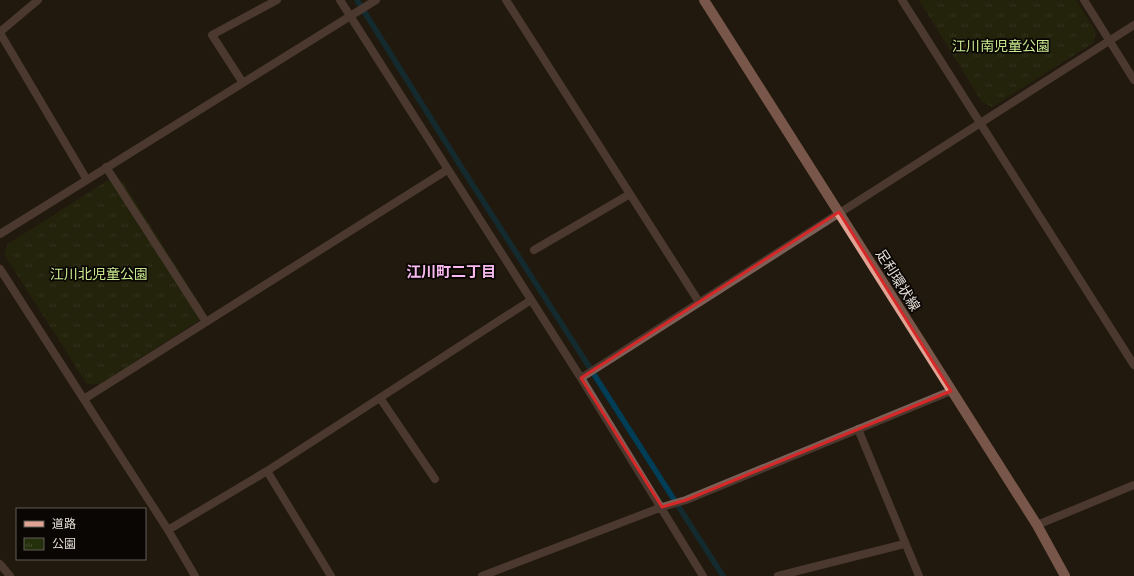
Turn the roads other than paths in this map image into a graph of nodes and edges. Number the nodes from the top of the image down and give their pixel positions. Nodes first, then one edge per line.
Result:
1 (38, 0) edge
2 (278, 0) edge
3 (340, 0) edge
4 (506, 0) edge
5 (704, 0) edge
6 (902, 0) edge
7 (1084, 0) edge
8 (373, 2) edge
9 (354, 14) junction
10 (1134, 25) edge
11 (0, 33) edge
12 (1109, 41) junction
13 (1134, 80) edge
14 (243, 83) junction
15 (980, 124) junction
16 (106, 167) junction
17 (447, 170) junction
18 (87, 180) junction
19 (630, 194) junction
20 (839, 212) junction
21 (0, 234) edge
22 (534, 250) dead end
23 (0, 270) edge
24 (530, 300) junction
25 (699, 302) junction
26 (206, 322) junction
27 (1134, 365) edge
28 (584, 376) junction
29 (951, 391) junction
30 (380, 398) junction
31 (84, 399) junction
32 (858, 430) junction
33 (267, 471) junction
34 (435, 479) dead end
35 (1134, 485) edge
36 (665, 506) junction
37 (1037, 525) junction
38 (168, 530) junction
39 (904, 544) junction
40 (0, 564) edge
41 (10, 576) edge
42 (195, 576) edge
43 (331, 576) edge
44 (482, 576) edge
45 (703, 576) edge
46 (778, 576) edge
47 (918, 576) edge
48 (1065, 576) edge

1 - 11 street
2 - 14 street
3 - 9 street
4 - 19 street
5 - 20 main road, 足利環状線
6 - 15 street
7 - 12 street
8 - 9 street
9 - 14 street
9 - 17 street
10 - 12 street
11 - 18 street
12 - 13 street
12 - 15 street
14 - 16 street
15 - 20 street
15 - 27 street
16 - 18 street
16 - 26 street
17 - 24 street
17 - 26 street
18 - 21 street
19 - 22 street
19 - 25 street
20 - 25 street
20 - 29 main road, 足利環状線
23 - 31 street
24 - 28 street
24 - 30 street
25 - 28 street
26 - 31 street
28 - 36 street
29 - 32 street
29 - 37 main road, 足利環状線
30 - 33 street
30 - 34 street
31 - 38 street
32 - 36 street
32 - 39 street
33 - 38 street
33 - 43 street
35 - 37 street
36 - 44 street
36 - 45 street
37 - 48 main road, 足利環状線
38 - 42 street
39 - 46 street
39 - 47 street
40 - 41 street

